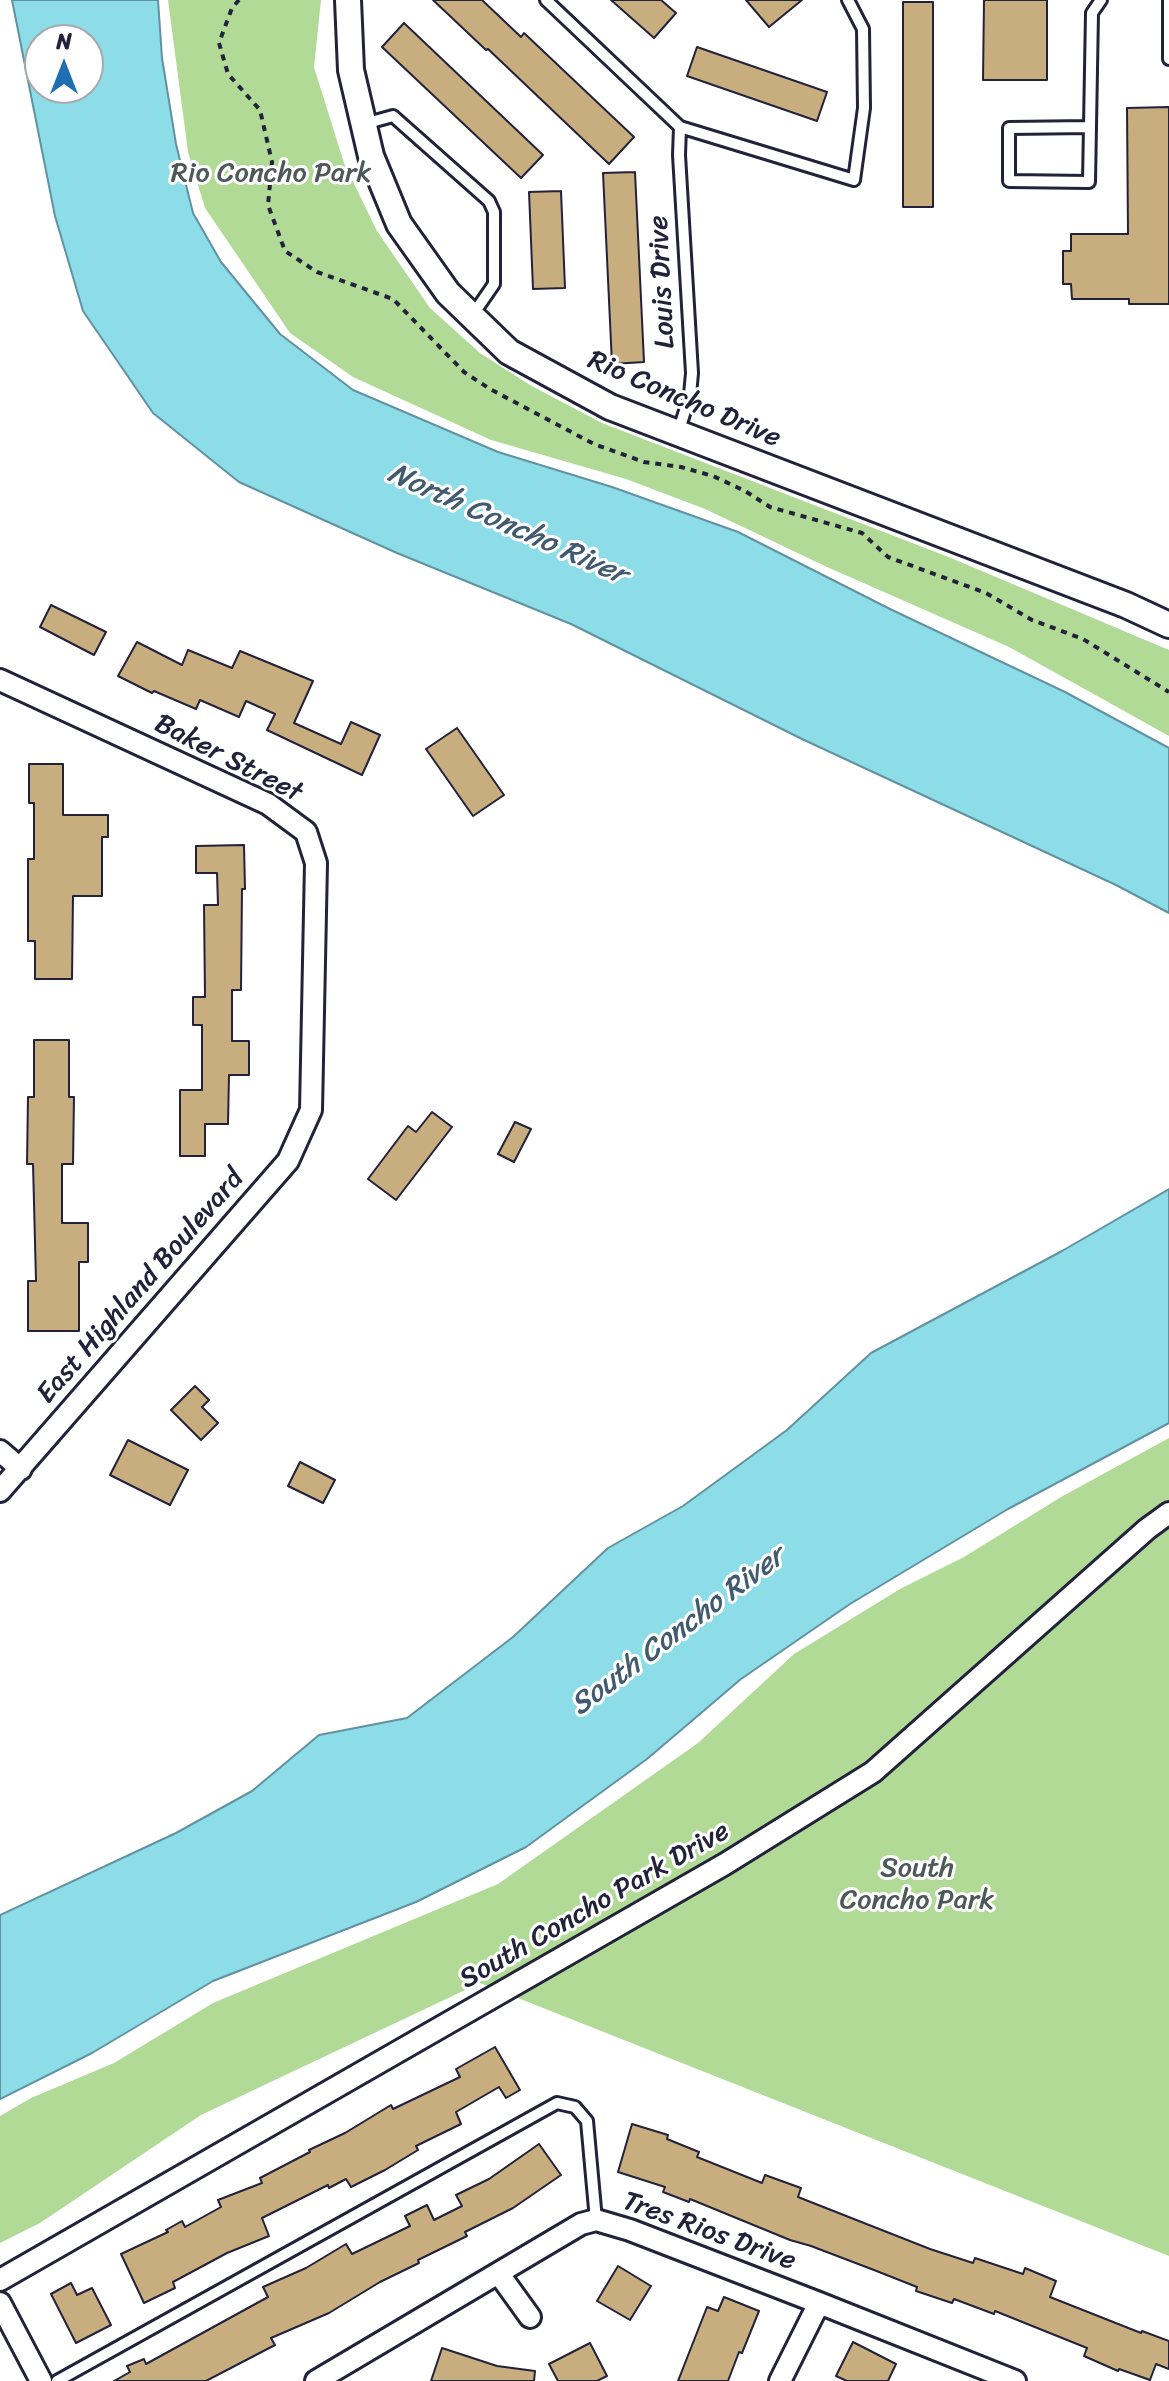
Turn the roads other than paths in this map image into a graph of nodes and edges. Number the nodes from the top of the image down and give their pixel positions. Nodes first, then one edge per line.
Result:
1 (348, 0) edge
2 (546, 0) edge
3 (848, 0) edge
4 (1101, 0) edge
5 (1169, 0) edge
6 (1169, 59) edge
7 (364, 124) junction
8 (680, 127) junction
9 (1089, 127) junction
10 (472, 316) junction
11 (678, 433) junction
12 (1169, 625) edge
13 (0, 680) edge
14 (311, 1110) joint
15 (0, 1451) edge
16 (21, 1469) junction
17 (0, 1491) edge
18 (1169, 1513) edge
19 (596, 2220) junction
20 (499, 2274) junction
21 (0, 2280) edge
22 (0, 2303) edge
23 (819, 2303) junction
24 (530, 2317) dead end
25 (41, 2381) edge
26 (57, 2381) edge
27 (316, 2381) edge
28 (780, 2381) edge
29 (1015, 2381) edge

1 - 7 street, Rio Concho Drive
2 - 8 lane
3 - 8 lane
4 - 9 lane
5 - 6 lane
7 - 10 street, Rio Concho Drive
7 - 10 lane
8 - 11 lane, Louis Drive
9 - 9 lane
10 - 11 street, Rio Concho Drive
11 - 12 street, Rio Concho Drive
13 - 14 street, Baker Street
14 - 16 street, East Highland Boulevard
15 - 16 street
16 - 17 street, East Highland Boulevard
18 - 21 street, South Concho Park Drive
19 - 20 street, Tres Rios Drive
19 - 23 street, Tres Rios Drive
19 - 26 lane
20 - 24 street
20 - 27 street, Tres Rios Drive
22 - 25 street
23 - 28 street
23 - 29 street, Tres Rios Drive

